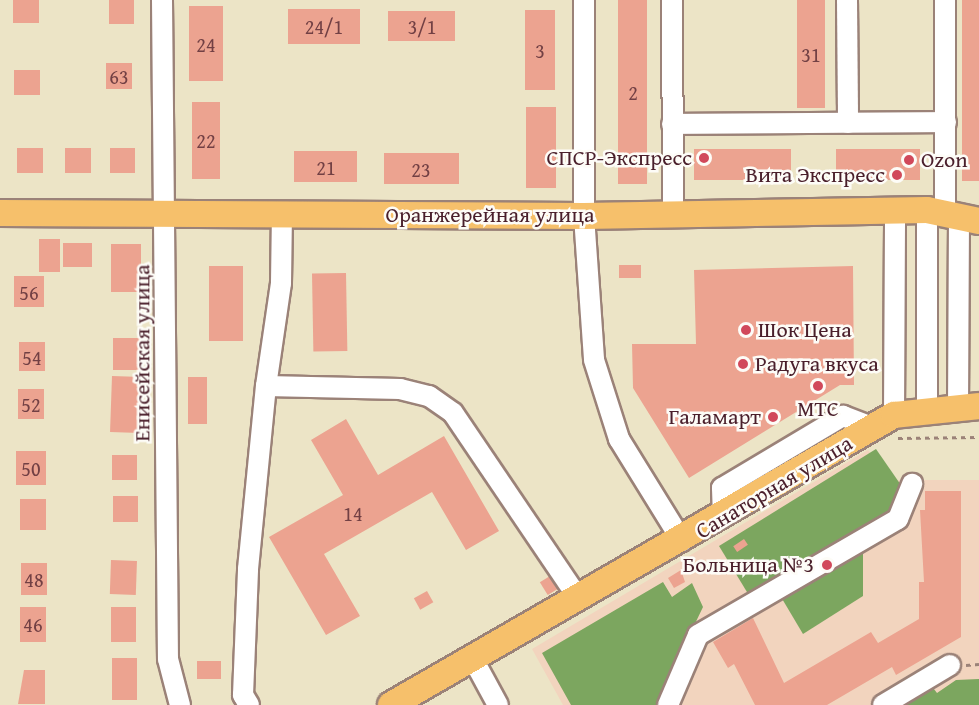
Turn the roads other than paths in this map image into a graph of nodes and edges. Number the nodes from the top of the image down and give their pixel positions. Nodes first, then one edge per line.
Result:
1 (162, 0) edge
2 (584, 0) edge
3 (672, 0) edge
4 (847, 0) edge
5 (945, 0) edge
6 (946, 122) junction
7 (848, 123) junction
8 (672, 124) junction
9 (895, 210) junction
10 (165, 212) junction
11 (0, 213) edge
12 (282, 213) junction
13 (673, 214) junction
14 (953, 215) edge
15 (584, 216) junction
16 (266, 386) junction
17 (969, 407) edge
18 (927, 412) junction
19 (883, 422) junction
20 (912, 484) dead end
21 (682, 541) junction
22 (579, 599) junction
23 (473, 659) junction
24 (950, 665) dead end
25 (180, 705) edge
26 (249, 705) edge
27 (391, 705) edge
28 (498, 705) edge
29 (668, 705) edge
30 (883, 705) edge

1 - 10 street, Енисейская улица
2 - 15 street
3 - 8 street
4 - 7 street
5 - 6 street
6 - 7 street
6 - 14 street
7 - 8 street
8 - 13 street
9 - 13 main road, Оранжерейная улица
9 - 14 main road, Оранжерейная улица
9 - 19 street
10 - 11 main road, Оранжерейная улица
10 - 12 main road, Оранжерейная улица
10 - 25 street, Енисейская улица
12 - 15 main road, Оранжерейная улица
12 - 16 street
13 - 15 main road, Оранжерейная улица
14 - 17 street
14 - 18 street
15 - 21 street
16 - 22 street
16 - 26 street
17 - 18 main road, Санаторная улица
18 - 19 main road, Санаторная улица
19 - 21 main road, Санаторная улица
20 - 29 street
21 - 22 main road, Санаторная улица
22 - 23 main road, Санаторная улица
23 - 27 main road, Санаторная улица
23 - 28 street
24 - 30 street

